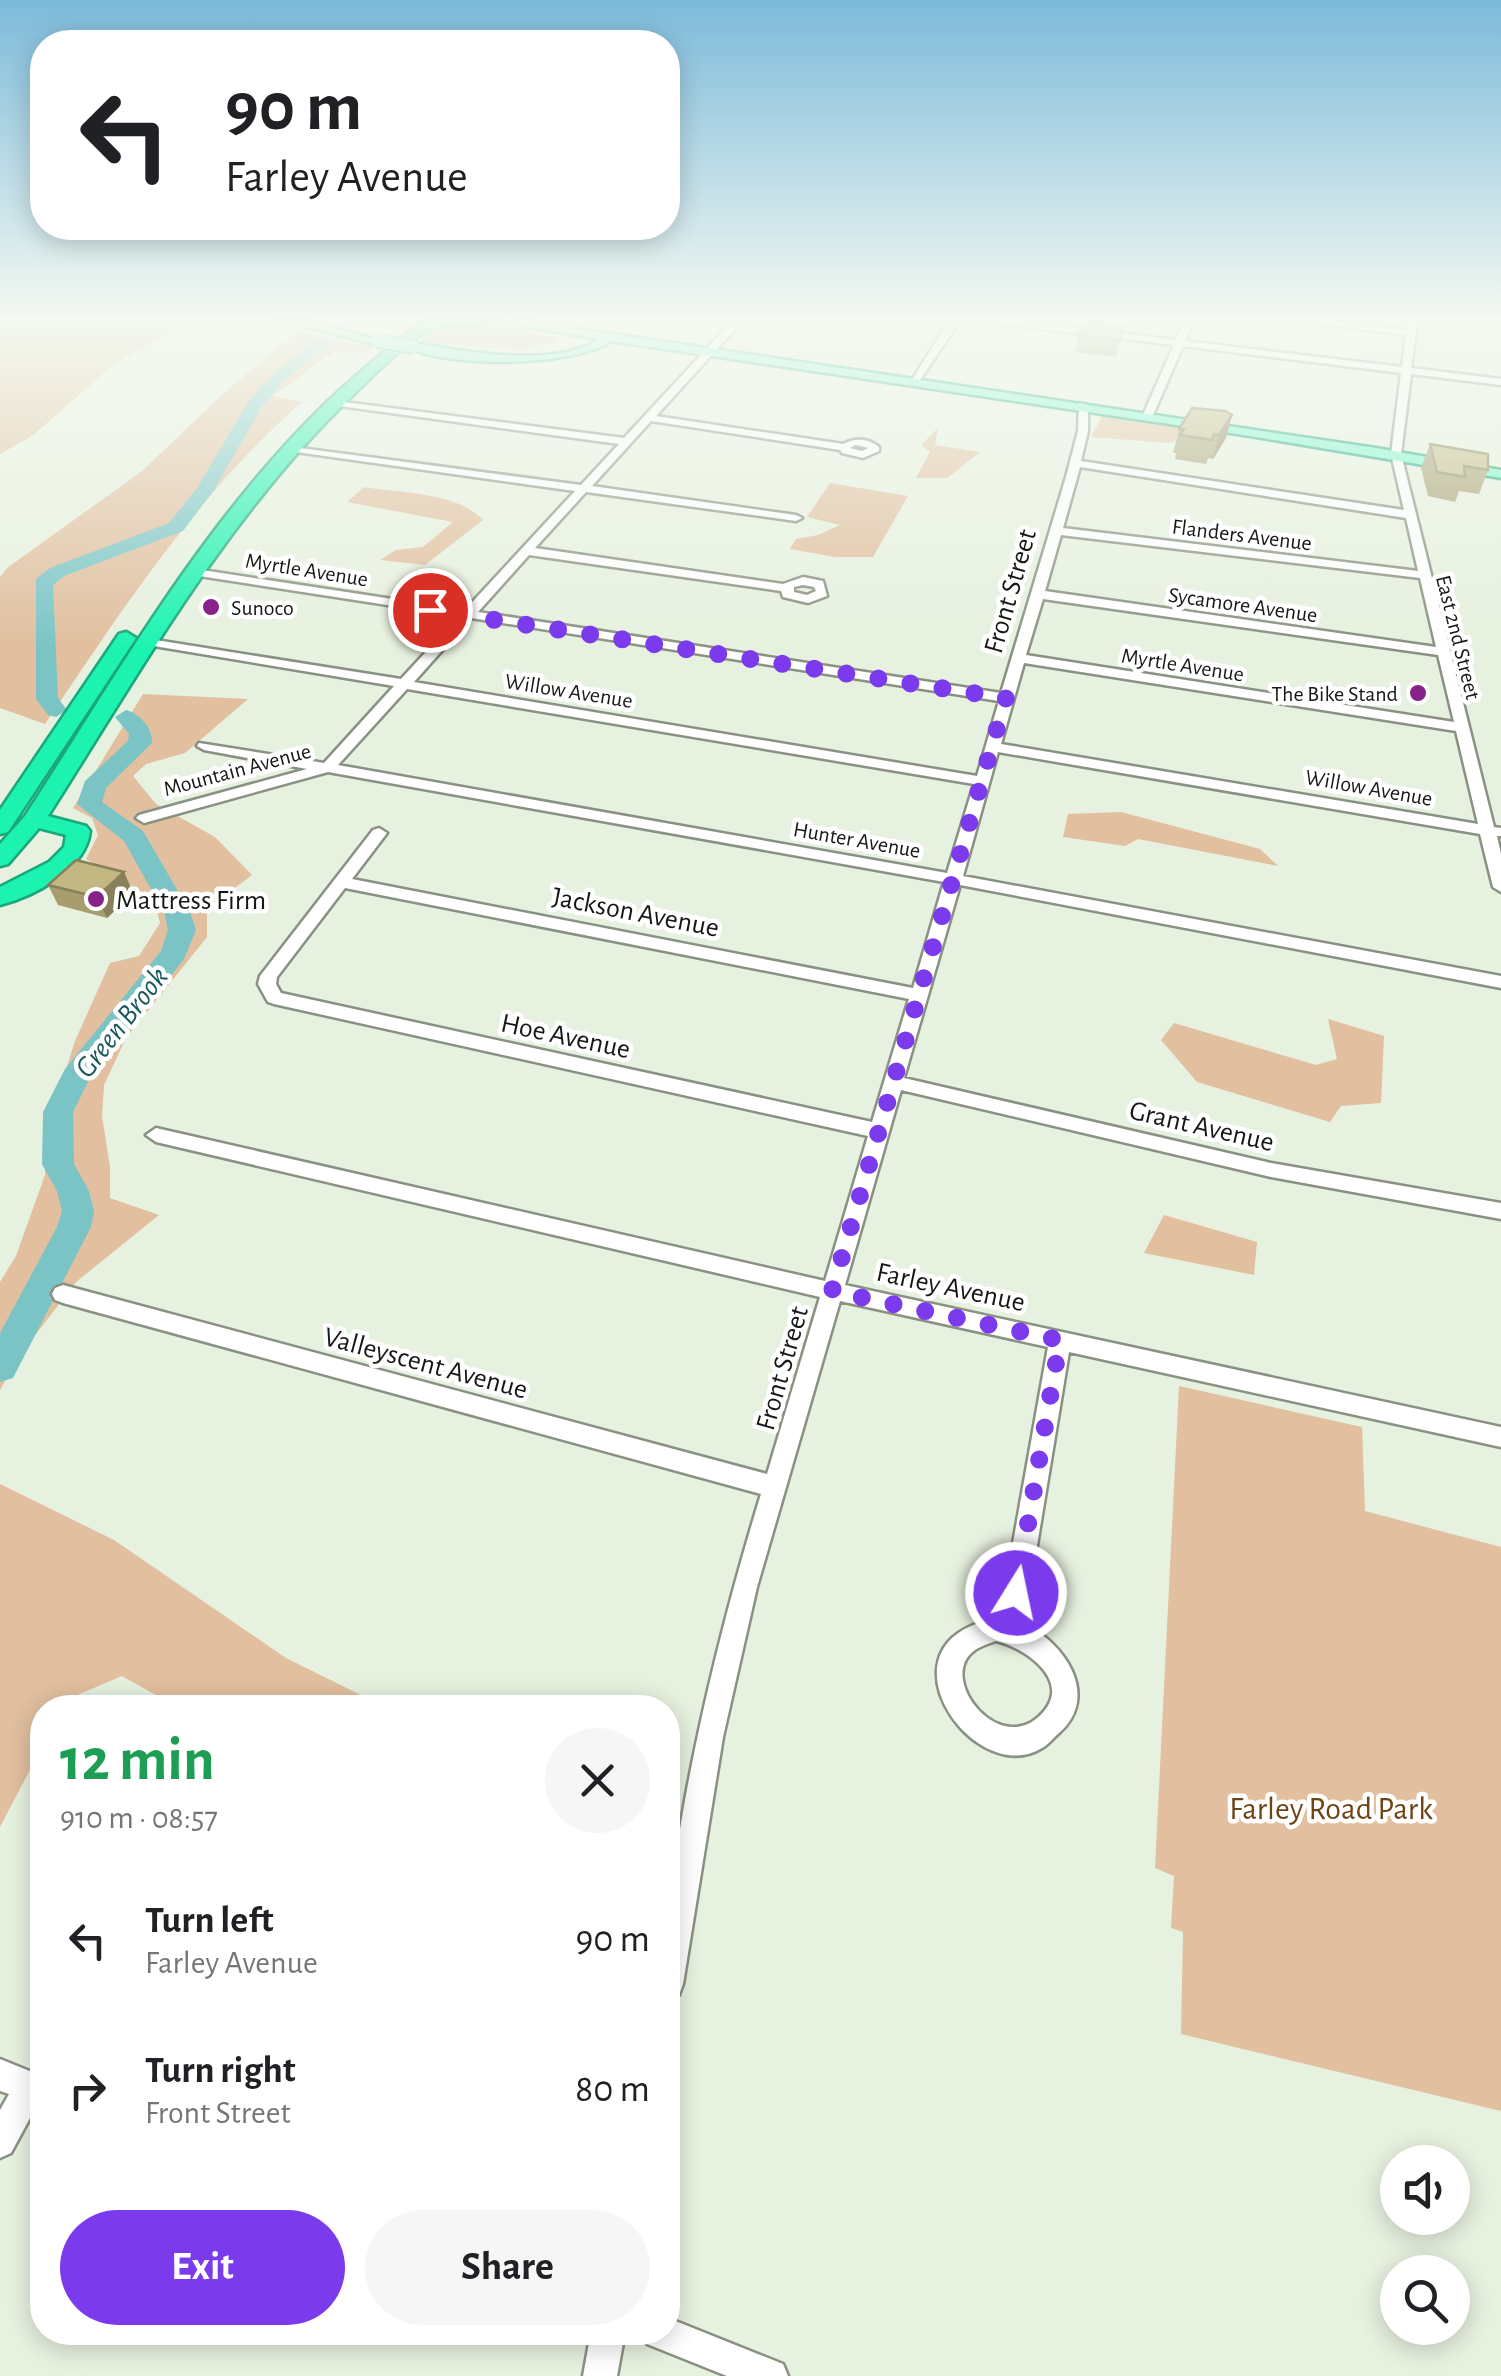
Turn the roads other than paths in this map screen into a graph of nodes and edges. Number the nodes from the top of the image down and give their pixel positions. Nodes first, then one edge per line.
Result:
1 (294, 427) edge
2 (309, 427) edge
3 (516, 427) edge
4 (642, 427) edge
5 (709, 427) edge
6 (1083, 427) edge
7 (1087, 427) edge
8 (1228, 427) edge
9 (1399, 427) edge
10 (1083, 431) junction
11 (628, 442) junction
12 (844, 447) dead end
13 (289, 448) junction
14 (1396, 454) junction
15 (1076, 463) junction
16 (1501, 474) edge
17 (584, 490) junction
18 (1411, 514) junction
19 (796, 518) dead end
20 (1056, 531) junction
21 (528, 551) junction
22 (183, 570) junction
23 (1423, 575) junction
24 (786, 588) dead end
25 (1037, 594) junction
26 (468, 616) junction
27 (139, 619) dead end
28 (148, 641) junction
29 (1442, 652) junction
30 (1018, 658) junction
31 (404, 686) junction
32 (1006, 698) junction
33 (1460, 727) junction
34 (204, 746) dead end
35 (992, 747) junction
36 (327, 768) junction
37 (982, 780) junction
38 (144, 818) dead end
39 (34, 820) junction
40 (0, 827) edge
41 (1494, 831) edge
42 (379, 834) dead end
43 (0, 859) edge
44 (954, 879) junction
45 (341, 882) junction
46 (1501, 887) edge
47 (0, 898) edge
48 (1501, 982) edge
49 (920, 994) junction
50 (894, 1082) junction
51 (880, 1130) junction
52 (156, 1135) dead end
53 (1501, 1211) edge
54 (832, 1291) junction
55 (63, 1294) dead end
56 (1060, 1340) junction
57 (1501, 1437) edge
58 (774, 1487) junction
59 (1010, 1629) junction
60 (680, 1917) edge
61 (24, 2084) edge
62 (0, 2142) edge
63 (680, 2340) edge
64 (606, 2345) edge
65 (600, 2376) edge
66 (771, 2376) edge

1 - 22 highway
2 - 13 highway
3 - 11 street
4 - 11 street, Mountain Avenue
5 - 12 street
6 - 10 street, Front Street
7 - 10 street, Front Street
8 - 14 main road
9 - 14 street
10 - 15 street, Front Street
11 - 17 street, Mountain Avenue
13 - 17 street
13 - 22 highway
14 - 16 main road
14 - 18 street, East 2nd Street
15 - 18 street
15 - 20 street, Front Street
17 - 19 street
17 - 21 street, Mountain Avenue
18 - 23 street, East 2nd Street
20 - 23 street, Flanders Avenue
20 - 25 street, Front Street
21 - 24 street
21 - 26 street, Mountain Avenue
22 - 26 street, Myrtle Avenue
22 - 28 highway
23 - 29 street, East 2nd Street
25 - 29 street, Sycamore Avenue
25 - 30 street, Front Street
26 - 31 street, Mountain Avenue
26 - 32 street, Myrtle Avenue
27 - 40 highway
28 - 31 street, Willow Avenue
28 - 39 highway
29 - 33 street, East 2nd Street
30 - 32 street, Front Street
30 - 33 street, Myrtle Avenue
31 - 36 street, Mountain Avenue
31 - 37 street, Willow Avenue
32 - 35 street, Front Street
33 - 41 street, East 2nd Street
34 - 36 street, Hunter Avenue
35 - 37 street, Front Street
35 - 41 street, Willow Avenue
36 - 38 street, Mountain Avenue
36 - 44 street, Hunter Avenue
37 - 44 street, Front Street
39 - 43 highway
39 - 47 highway
41 - 46 street, East 2nd Street
42 - 45 street
44 - 48 street, Hunter Avenue
44 - 49 street, Front Street
45 - 49 street, Jackson Avenue
45 - 51 street, Hoe Avenue
49 - 50 street, Front Street
50 - 51 street, Front Street
50 - 53 street, Grant Avenue
51 - 54 street, Front Street
52 - 54 street, Farley Avenue
54 - 56 street, Farley Avenue
54 - 58 street, Front Street
55 - 58 street, Valleyscent Avenue
56 - 57 street, Farley Avenue
56 - 59 street
58 - 60 street, Front Street
59 - 59 street
61 - 62 street
63 - 66 street
64 - 65 street

